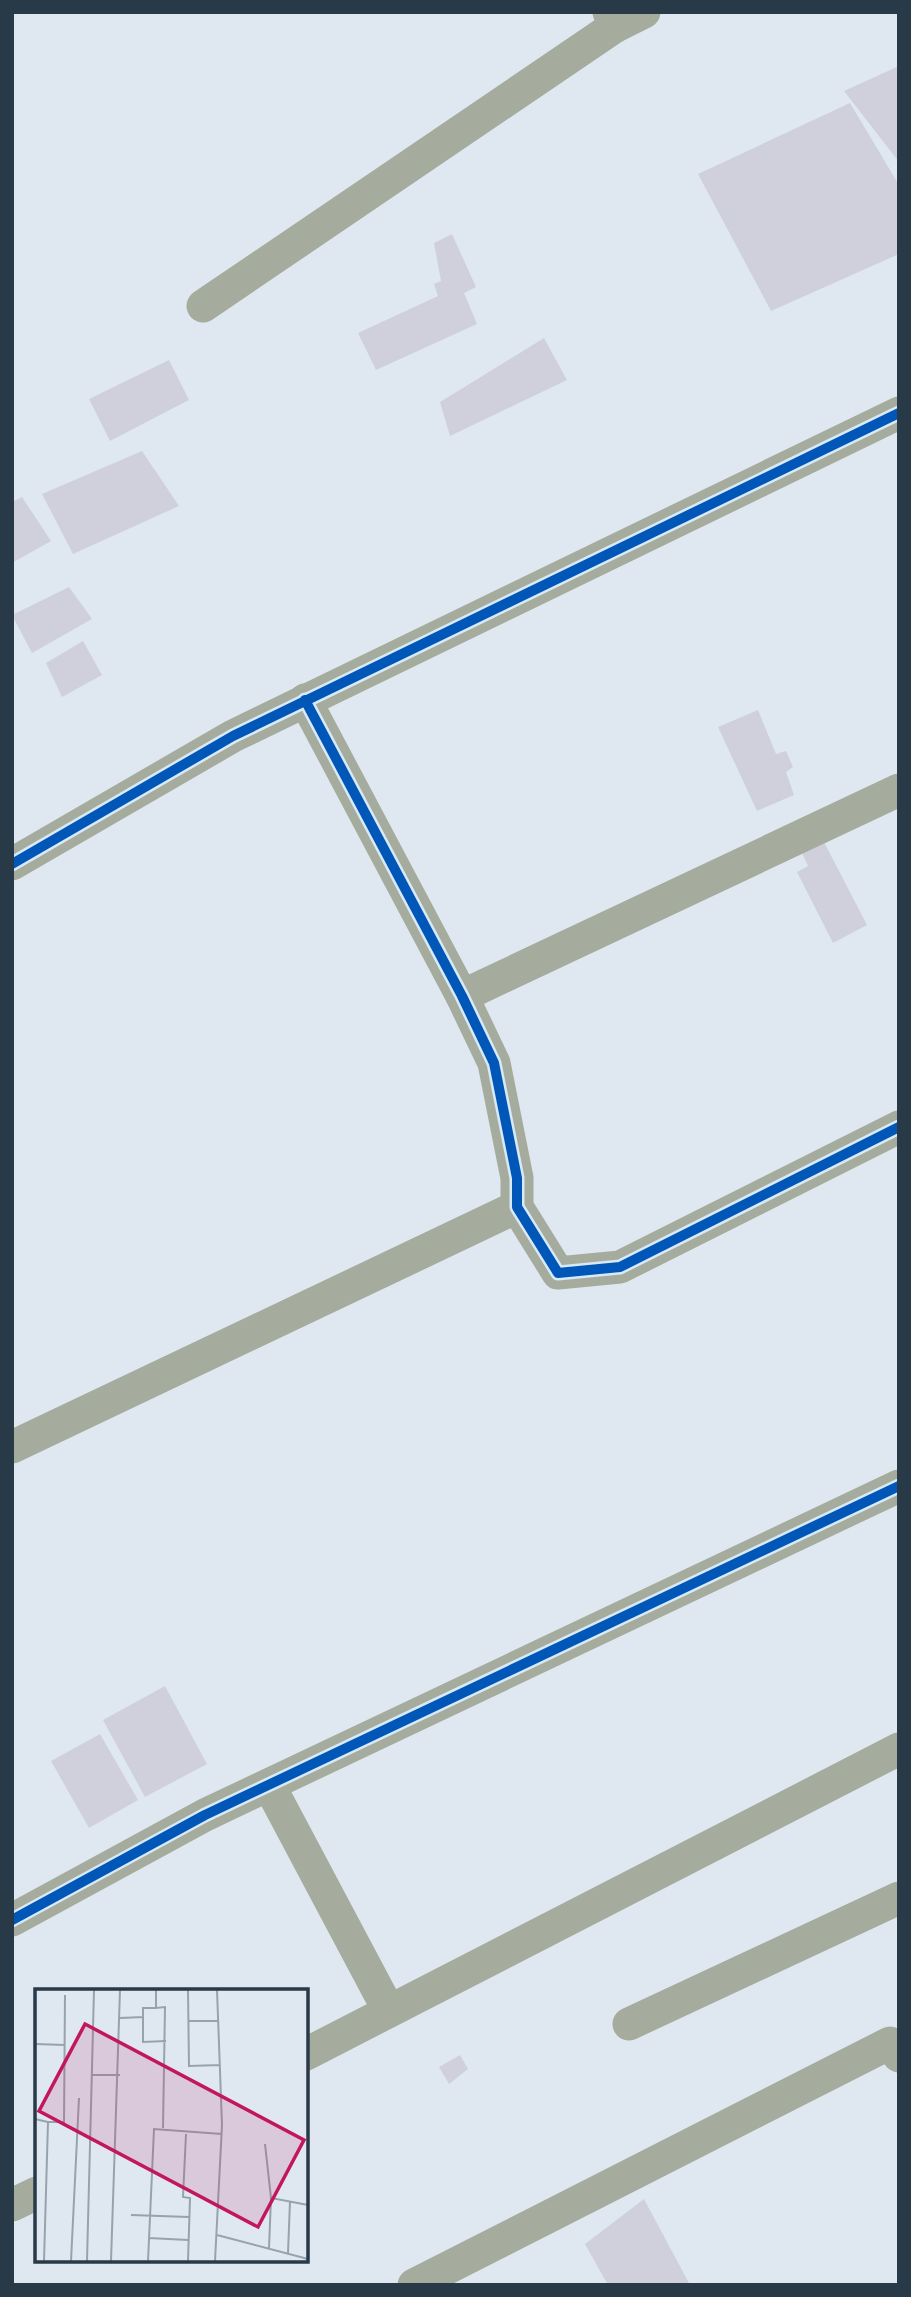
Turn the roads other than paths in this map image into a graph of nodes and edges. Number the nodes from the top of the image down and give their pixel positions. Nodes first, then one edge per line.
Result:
1 (644, 12) edge
2 (611, 20) edge
3 (203, 306) dead end
4 (899, 413) edge
5 (305, 700) junction
6 (899, 790) edge
7 (12, 864) edge
8 (462, 996) junction
9 (899, 1127) edge
10 (517, 1207) junction
11 (12, 1447) edge
12 (899, 1486) edge
13 (899, 1749) edge
14 (269, 1785) junction
15 (899, 1898) edge
16 (12, 1920) edge
17 (389, 2011) junction
18 (629, 2024) dead end
19 (308, 2053) edge
20 (899, 2056) edge
21 (35, 2194) edge
22 (12, 2205) edge
23 (414, 2285) edge

1 - 2 street
2 - 3 street
4 - 5 street
5 - 7 street
5 - 8 street
6 - 8 street
8 - 10 street
9 - 10 street
10 - 11 street
12 - 14 street
13 - 17 street
14 - 16 street
14 - 17 street
15 - 18 street
17 - 19 street
20 - 23 street
21 - 22 street

